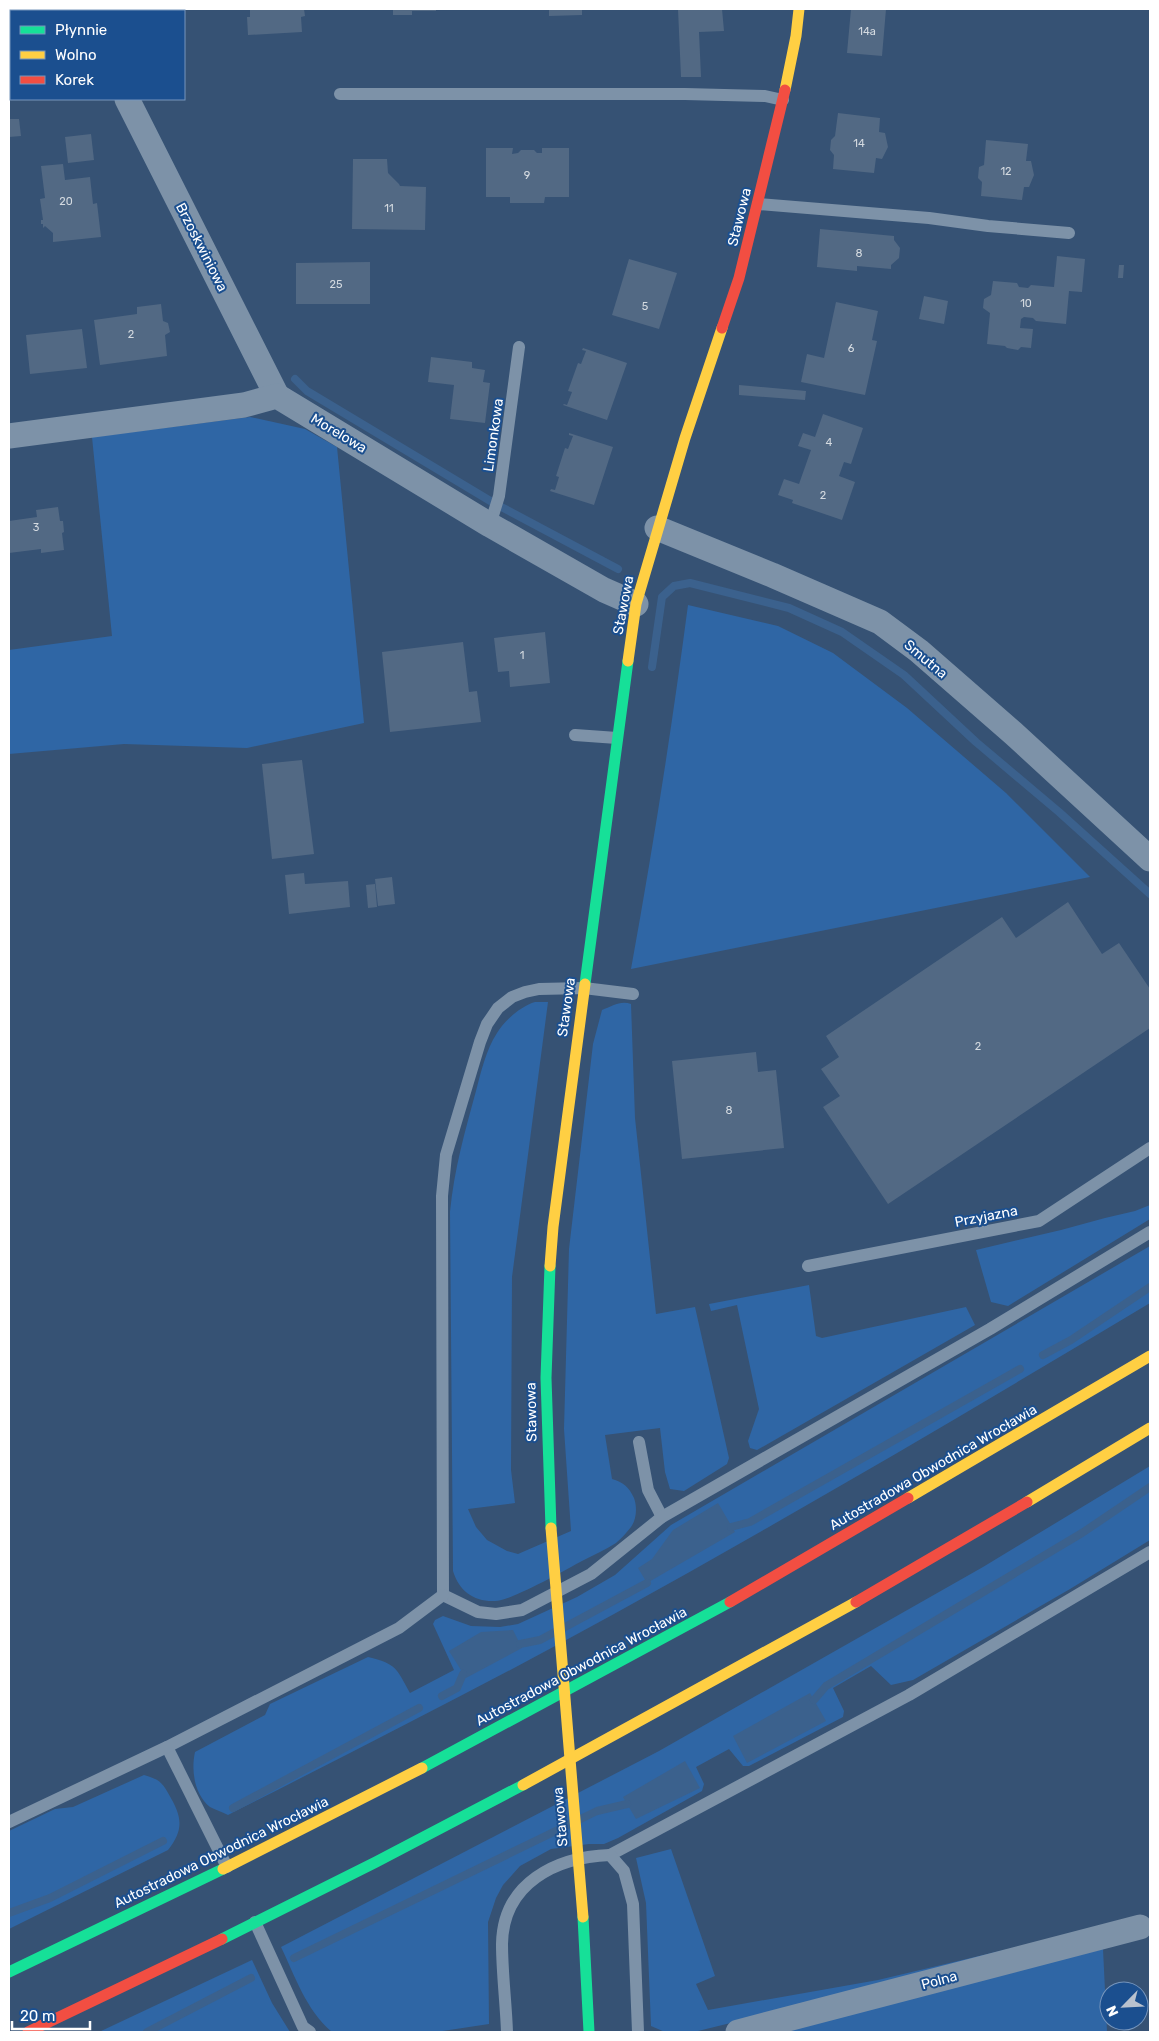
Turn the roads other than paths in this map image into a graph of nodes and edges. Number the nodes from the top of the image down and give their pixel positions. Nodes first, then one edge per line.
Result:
1 (799, 9) edge
2 (340, 94) dead end
3 (129, 100) edge
4 (782, 100) junction
5 (758, 204) junction
6 (1069, 233) dead end
7 (519, 348) dead end
8 (277, 396) junction
9 (9, 436) edge
10 (492, 520) junction
11 (657, 528) junction
12 (636, 604) junction
13 (575, 735) dead end
14 (617, 738) junction
15 (1150, 859) edge
16 (584, 988) junction
17 (633, 994) dead end
18 (1150, 1148) edge
19 (1150, 1232) edge
20 (808, 1266) dead end
21 (1150, 1356) edge
22 (1150, 1428) edge
23 (639, 1442) dead end
24 (662, 1517) junction
25 (1150, 1552) edge
26 (443, 1595) junction
27 (168, 1747) junction
28 (9, 1822) edge
29 (610, 1856) junction
30 (227, 1867) junction
31 (254, 1922) junction
32 (1140, 1927) dead end
33 (9, 1972) edge
34 (28, 2032) edge
35 (310, 2032) edge
36 (507, 2032) edge
37 (589, 2032) edge
38 (638, 2032) edge
39 (738, 2032) edge

1 - 4 main road, Stawowa
2 - 4 lane
3 - 8 street, Brzoskwiniowa
4 - 5 main road, Stawowa
5 - 6 lane
5 - 11 main road, Stawowa
7 - 10 lane, Limonkowa
8 - 9 street
8 - 10 street, Morelowa
10 - 12 street, Morelowa
11 - 12 main road, Stawowa
11 - 15 street, Smutna
12 - 14 main road, Stawowa
13 - 14 lane
14 - 16 main road, Stawowa
16 - 17 lane
16 - 26 lane
16 - 37 main road, Stawowa, bridge
18 - 20 lane, Przyjazna
19 - 24 lane
21 - 30 main road, Autostradowa Obwodnica Wrocławia
22 - 31 main road
23 - 24 lane
24 - 26 lane
25 - 29 lane
26 - 27 lane
27 - 28 lane
27 - 30 lane
29 - 36 lane
29 - 38 lane
30 - 33 main road, Autostradowa Obwodnica Wrocławia
31 - 34 main road
31 - 35 lane
32 - 39 street, Polna

